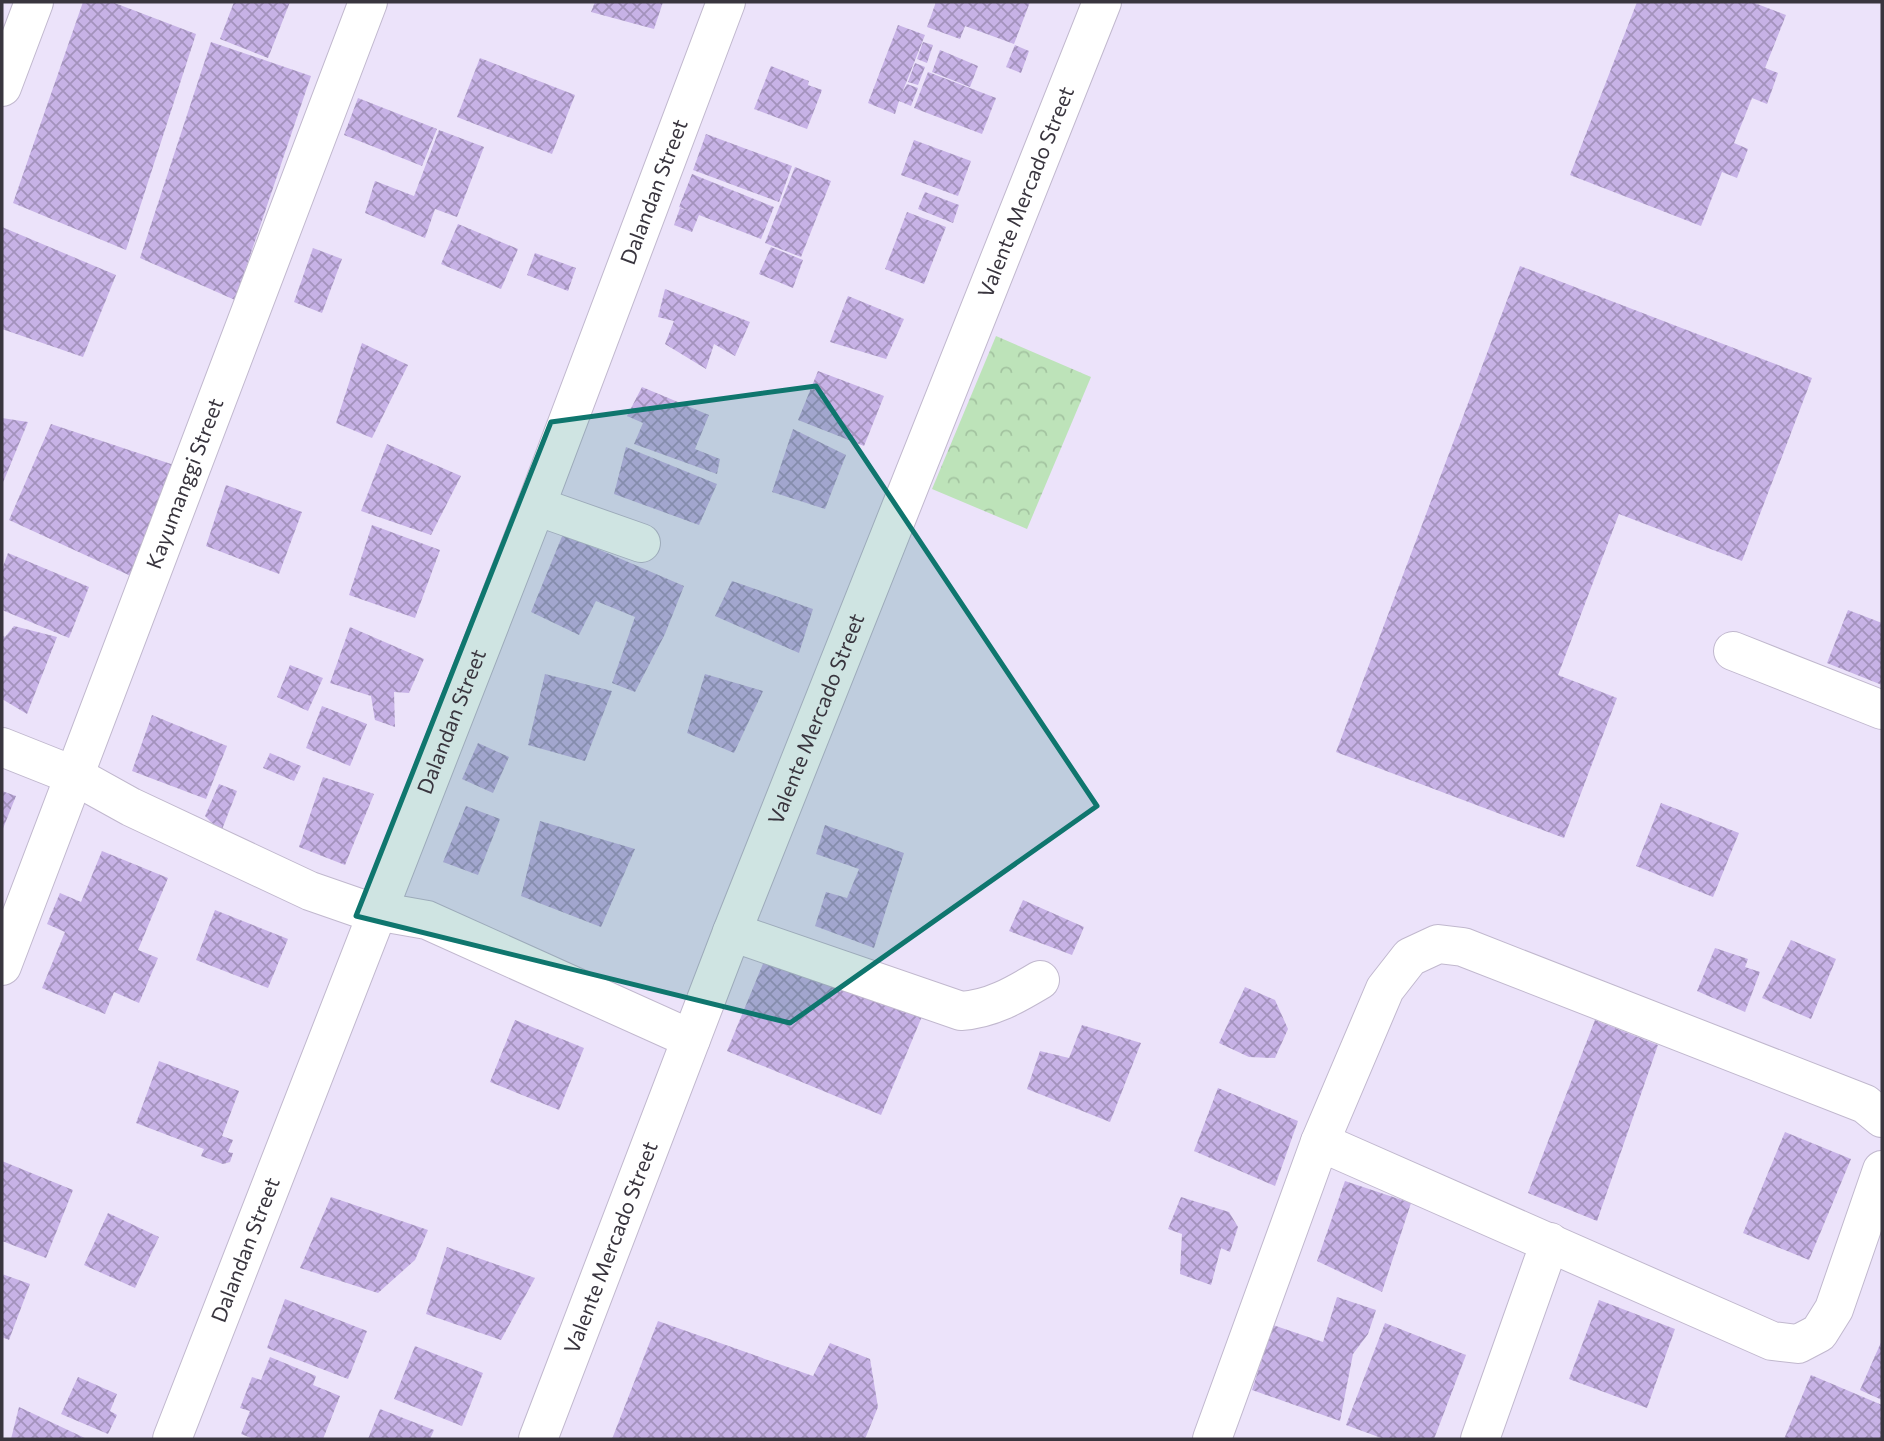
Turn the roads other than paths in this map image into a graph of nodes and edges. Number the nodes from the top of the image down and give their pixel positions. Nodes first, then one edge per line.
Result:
1 (34, 2) edge
2 (368, 2) edge
3 (726, 2) edge
4 (1102, 2) edge
5 (2, 87) edge
6 (536, 506) junction
7 (640, 543) dead end
8 (1733, 650) dead end
9 (1882, 710) edge
10 (2, 747) edge
11 (75, 776) junction
12 (378, 912) junction
13 (732, 932) junction
14 (2, 967) edge
15 (1040, 980) dead end
16 (691, 1039) junction
17 (1882, 1118) edge
18 (1320, 1142) junction
19 (1882, 1170) edge
20 (1550, 1242) junction
21 (172, 1439) edge
22 (538, 1439) edge
23 (1212, 1439) edge
24 (1480, 1439) edge

1 - 5 street
2 - 11 street, Kayumanggi Street
3 - 6 street, Dalandan Street
4 - 13 street, Valente Mercado Street
6 - 7 street
6 - 12 street, Dalandan Street
8 - 9 street
10 - 11 street
11 - 12 street
11 - 14 street, Kayumanggi Street
12 - 16 street
12 - 21 street, Dalandan Street
13 - 15 street
13 - 16 street, Valente Mercado Street
16 - 22 street, Valente Mercado Street
17 - 18 street
18 - 20 street
18 - 23 street
19 - 20 street
20 - 24 street

